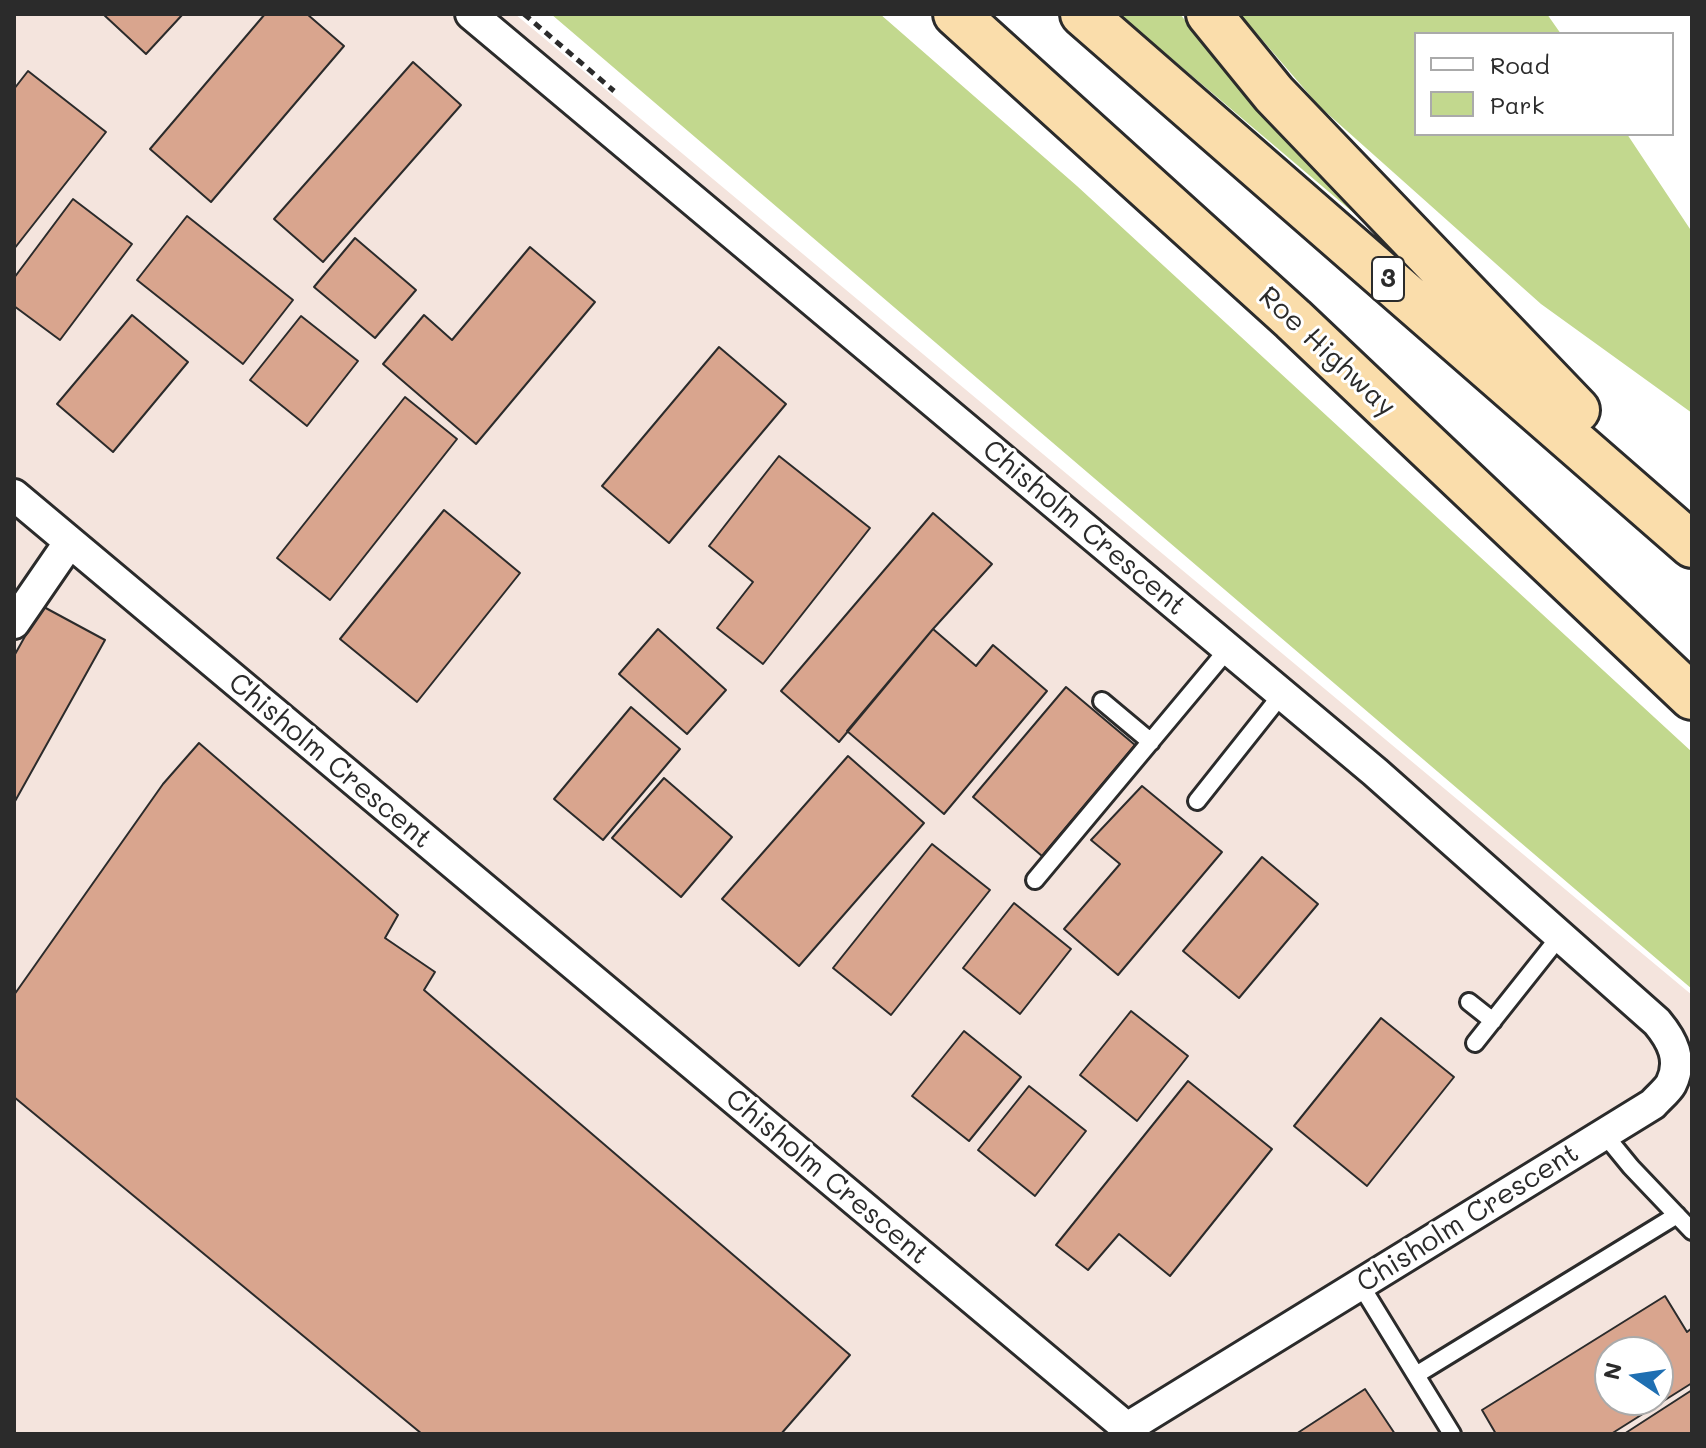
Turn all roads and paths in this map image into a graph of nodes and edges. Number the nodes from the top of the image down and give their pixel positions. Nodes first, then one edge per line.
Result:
1 (471, 14) edge
2 (956, 14) edge
3 (1083, 14) edge
4 (1209, 14) edge
5 (14, 495) edge
6 (1692, 530) edge
7 (69, 543) junction
8 (1692, 545) edge
9 (14, 623) edge
10 (1228, 649) junction
11 (1282, 694) junction
12 (1692, 697) edge
13 (1102, 701) dead end
14 (1151, 742) junction
15 (1197, 801) dead end
16 (1035, 880) dead end
17 (1560, 936) junction
18 (1469, 1002) dead end
19 (1493, 1021) junction
20 (1475, 1043) dead end
21 (1685, 1059) edge
22 (1604, 1134) junction
23 (1677, 1215) junction
24 (1692, 1231) edge
25 (1360, 1284) junction
26 (1416, 1375) junction
27 (1128, 1431) edge
28 (1452, 1434) edge

1 - 10 street, Chisholm Crescent
2 - 12 highway, Roe Highway
3 - 8 highway, 3
4 - 6 highway
5 - 7 street, Chisholm Crescent
7 - 9 street
7 - 27 street, Chisholm Crescent
10 - 11 street, Chisholm Crescent
10 - 14 lane
11 - 15 lane
11 - 17 street, Chisholm Crescent
13 - 14 lane
14 - 16 lane
17 - 19 lane
17 - 21 street, Chisholm Crescent
18 - 19 lane
19 - 20 lane
21 - 22 street, Chisholm Crescent
22 - 23 lane
22 - 25 street, Chisholm Crescent
23 - 24 lane
23 - 26 lane
25 - 26 lane
25 - 27 street, Chisholm Crescent
26 - 28 lane

